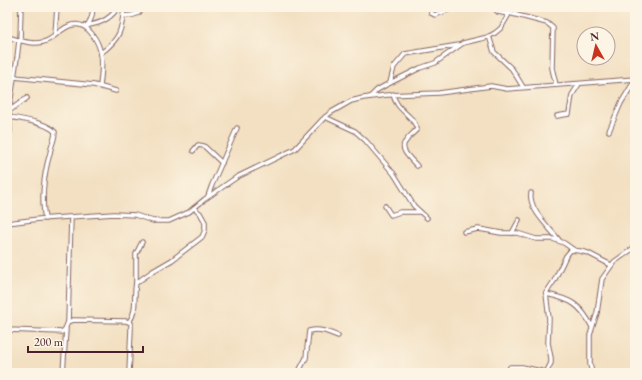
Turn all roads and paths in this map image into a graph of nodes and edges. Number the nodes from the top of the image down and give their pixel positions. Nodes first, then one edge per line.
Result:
1 (21, 7) edge
2 (57, 7) edge
3 (93, 7) edge
4 (124, 7) edge
5 (144, 7) edge
6 (431, 7) edge
7 (456, 7) edge
8 (492, 7) edge
9 (513, 7) edge
10 (117, 9) dead end
11 (509, 14) junction
12 (123, 16) junction
13 (86, 26) junction
14 (55, 35) junction
15 (489, 36) junction
16 (7, 37) edge
17 (20, 41) junction
18 (460, 45) junction
19 (101, 53) junction
20 (14, 77) junction
21 (635, 80) edge
22 (390, 83) junction
23 (579, 84) junction
24 (556, 85) junction
25 (100, 86) junction
26 (523, 87) junction
27 (116, 92) dead end
28 (393, 94) junction
29 (370, 97) junction
30 (27, 98) dead end
31 (8, 110) edge
32 (557, 116) dead end
33 (9, 117) junction
34 (325, 117) junction
35 (237, 128) dead end
36 (609, 131) dead end
37 (7, 144) edge
38 (193, 151) dead end
39 (222, 163) junction
40 (417, 166) dead end
41 (530, 193) dead end
42 (208, 196) junction
43 (385, 206) dead end
44 (194, 208) junction
45 (420, 212) junction
46 (71, 218) junction
47 (427, 218) dead end
48 (45, 219) junction
49 (519, 220) dead end
50 (7, 223) edge
51 (464, 232) dead end
52 (512, 233) junction
53 (559, 241) junction
54 (142, 242) dead end
55 (635, 247) edge
56 (574, 250) junction
57 (611, 265) junction
58 (136, 283) junction
59 (546, 294) junction
60 (68, 322) junction
61 (129, 322) junction
62 (592, 327) junction
63 (66, 328) junction
64 (7, 330) edge
65 (338, 336) dead end
66 (63, 373) edge
67 (129, 373) edge
68 (298, 373) edge
69 (507, 373) edge
70 (546, 373) edge
71 (592, 373) edge

1 - 17 street
2 - 14 street
3 - 13 street
4 - 12 street
5 - 12 street
6 - 7 street
8 - 11 street
9 - 11 street
10 - 13 street
11 - 15 street
11 - 24 street
12 - 19 street
13 - 14 street
13 - 19 street
14 - 17 street
15 - 18 street
15 - 26 street
16 - 17 street
17 - 20 street
18 - 22 street
18 - 22 street
19 - 25 street
20 - 25 street
20 - 31 street
21 - 23 street
21 - 36 street
22 - 29 street
23 - 24 street
23 - 32 street
24 - 26 street
25 - 27 street
26 - 28 street
28 - 29 street
28 - 40 street
29 - 34 street
30 - 31 street
31 - 33 street
33 - 37 street
33 - 48 street
34 - 42 street
34 - 45 street
35 - 39 street
38 - 39 street
39 - 42 street
41 - 53 street
42 - 44 street
43 - 45 street
44 - 46 street
44 - 58 street
45 - 47 street
46 - 48 street
46 - 60 street
48 - 50 street
49 - 52 street
51 - 52 street
52 - 53 street
53 - 56 street
54 - 58 street
55 - 57 street
56 - 57 street
56 - 59 street
57 - 62 street
58 - 61 street
59 - 62 street
59 - 70 street
60 - 61 street
60 - 63 street
61 - 67 street
62 - 71 street
63 - 64 street
63 - 66 street
65 - 68 street
69 - 70 street

